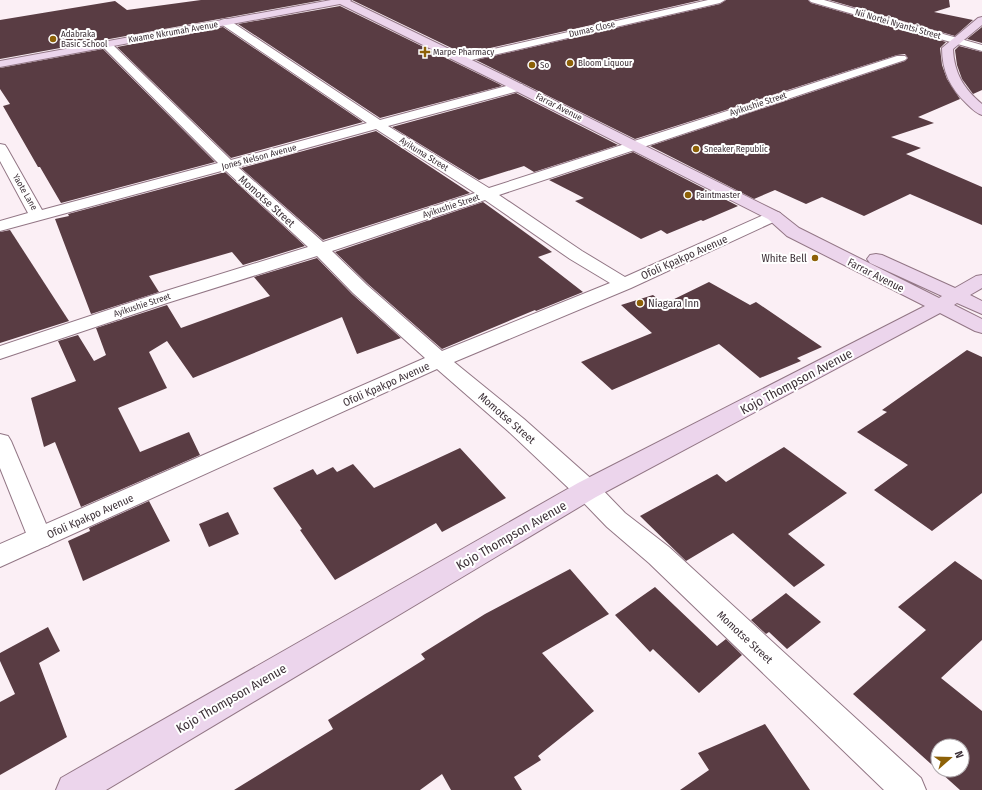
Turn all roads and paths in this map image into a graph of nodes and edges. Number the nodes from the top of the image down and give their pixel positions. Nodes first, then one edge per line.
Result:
1 (342, 0) edge
2 (720, 0) edge
3 (814, 0) edge
4 (982, 20) edge
5 (225, 22) junction
6 (956, 41) junction
7 (106, 44) junction
8 (982, 48) edge
9 (463, 58) junction
10 (901, 58) dead end
11 (0, 64) edge
12 (518, 87) junction
13 (982, 111) edge
14 (378, 124) junction
15 (634, 145) junction
16 (0, 148) edge
17 (228, 165) junction
18 (488, 194) junction
19 (38, 216) junction
20 (774, 216) junction
21 (0, 226) edge
22 (320, 249) junction
23 (982, 280) edge
24 (624, 284) junction
25 (948, 301) junction
26 (982, 308) edge
27 (982, 327) edge
28 (0, 354) edge
29 (439, 360) junction
30 (0, 441) edge
31 (587, 490) junction
32 (40, 538) junction
33 (0, 556) edge
34 (73, 790) edge
35 (909, 790) edge

1 - 5 main road, Kwame Nkrumah Avenue
1 - 9 main road, Farrar Avenue
2 - 9 street, Dumas Close
3 - 6 street, Nii Nortei Nyantsi Street
4 - 6 main road
5 - 7 main road, Kwame Nkrumah Avenue
5 - 14 street, Ayikuma Street
6 - 8 street, Nii Nortei Nyantsi Street
6 - 13 main road
7 - 11 main road, Kwame Nkrumah Avenue
7 - 17 street, Momotse Street
9 - 12 main road, Farrar Avenue
10 - 15 street, Ayikushie Street
12 - 14 street, Jones Nelson Avenue
12 - 15 main road, Farrar Avenue
14 - 17 street, Jones Nelson Avenue
14 - 18 street, Ayikuma Street
15 - 18 street, Ayikushie Street
15 - 20 main road, Farrar Avenue
16 - 19 street, Yaote Lane
17 - 19 street, Jones Nelson Avenue
17 - 22 street, Momotse Street
18 - 22 street, Ayikushie Street
18 - 24 street, Ayikuma Street
19 - 21 street, Jones Nelson Avenue
20 - 24 street, Ofoli Kpakpo Avenue
20 - 25 main road, Farrar Avenue
22 - 28 street, Ayikushie Street
22 - 29 street, Momotse Street
23 - 25 main road, Kojo Thompson Avenue
24 - 29 street, Ofoli Kpakpo Avenue
25 - 26 main road, Farrar Avenue
25 - 27 main road, Farrar Avenue
25 - 31 main road, Kojo Thompson Avenue
29 - 31 street, Momotse Street
29 - 32 street, Ofoli Kpakpo Avenue
30 - 32 street
31 - 34 main road, Kojo Thompson Avenue
31 - 35 street, Momotse Street
32 - 33 street, Ofoli Kpakpo Avenue

